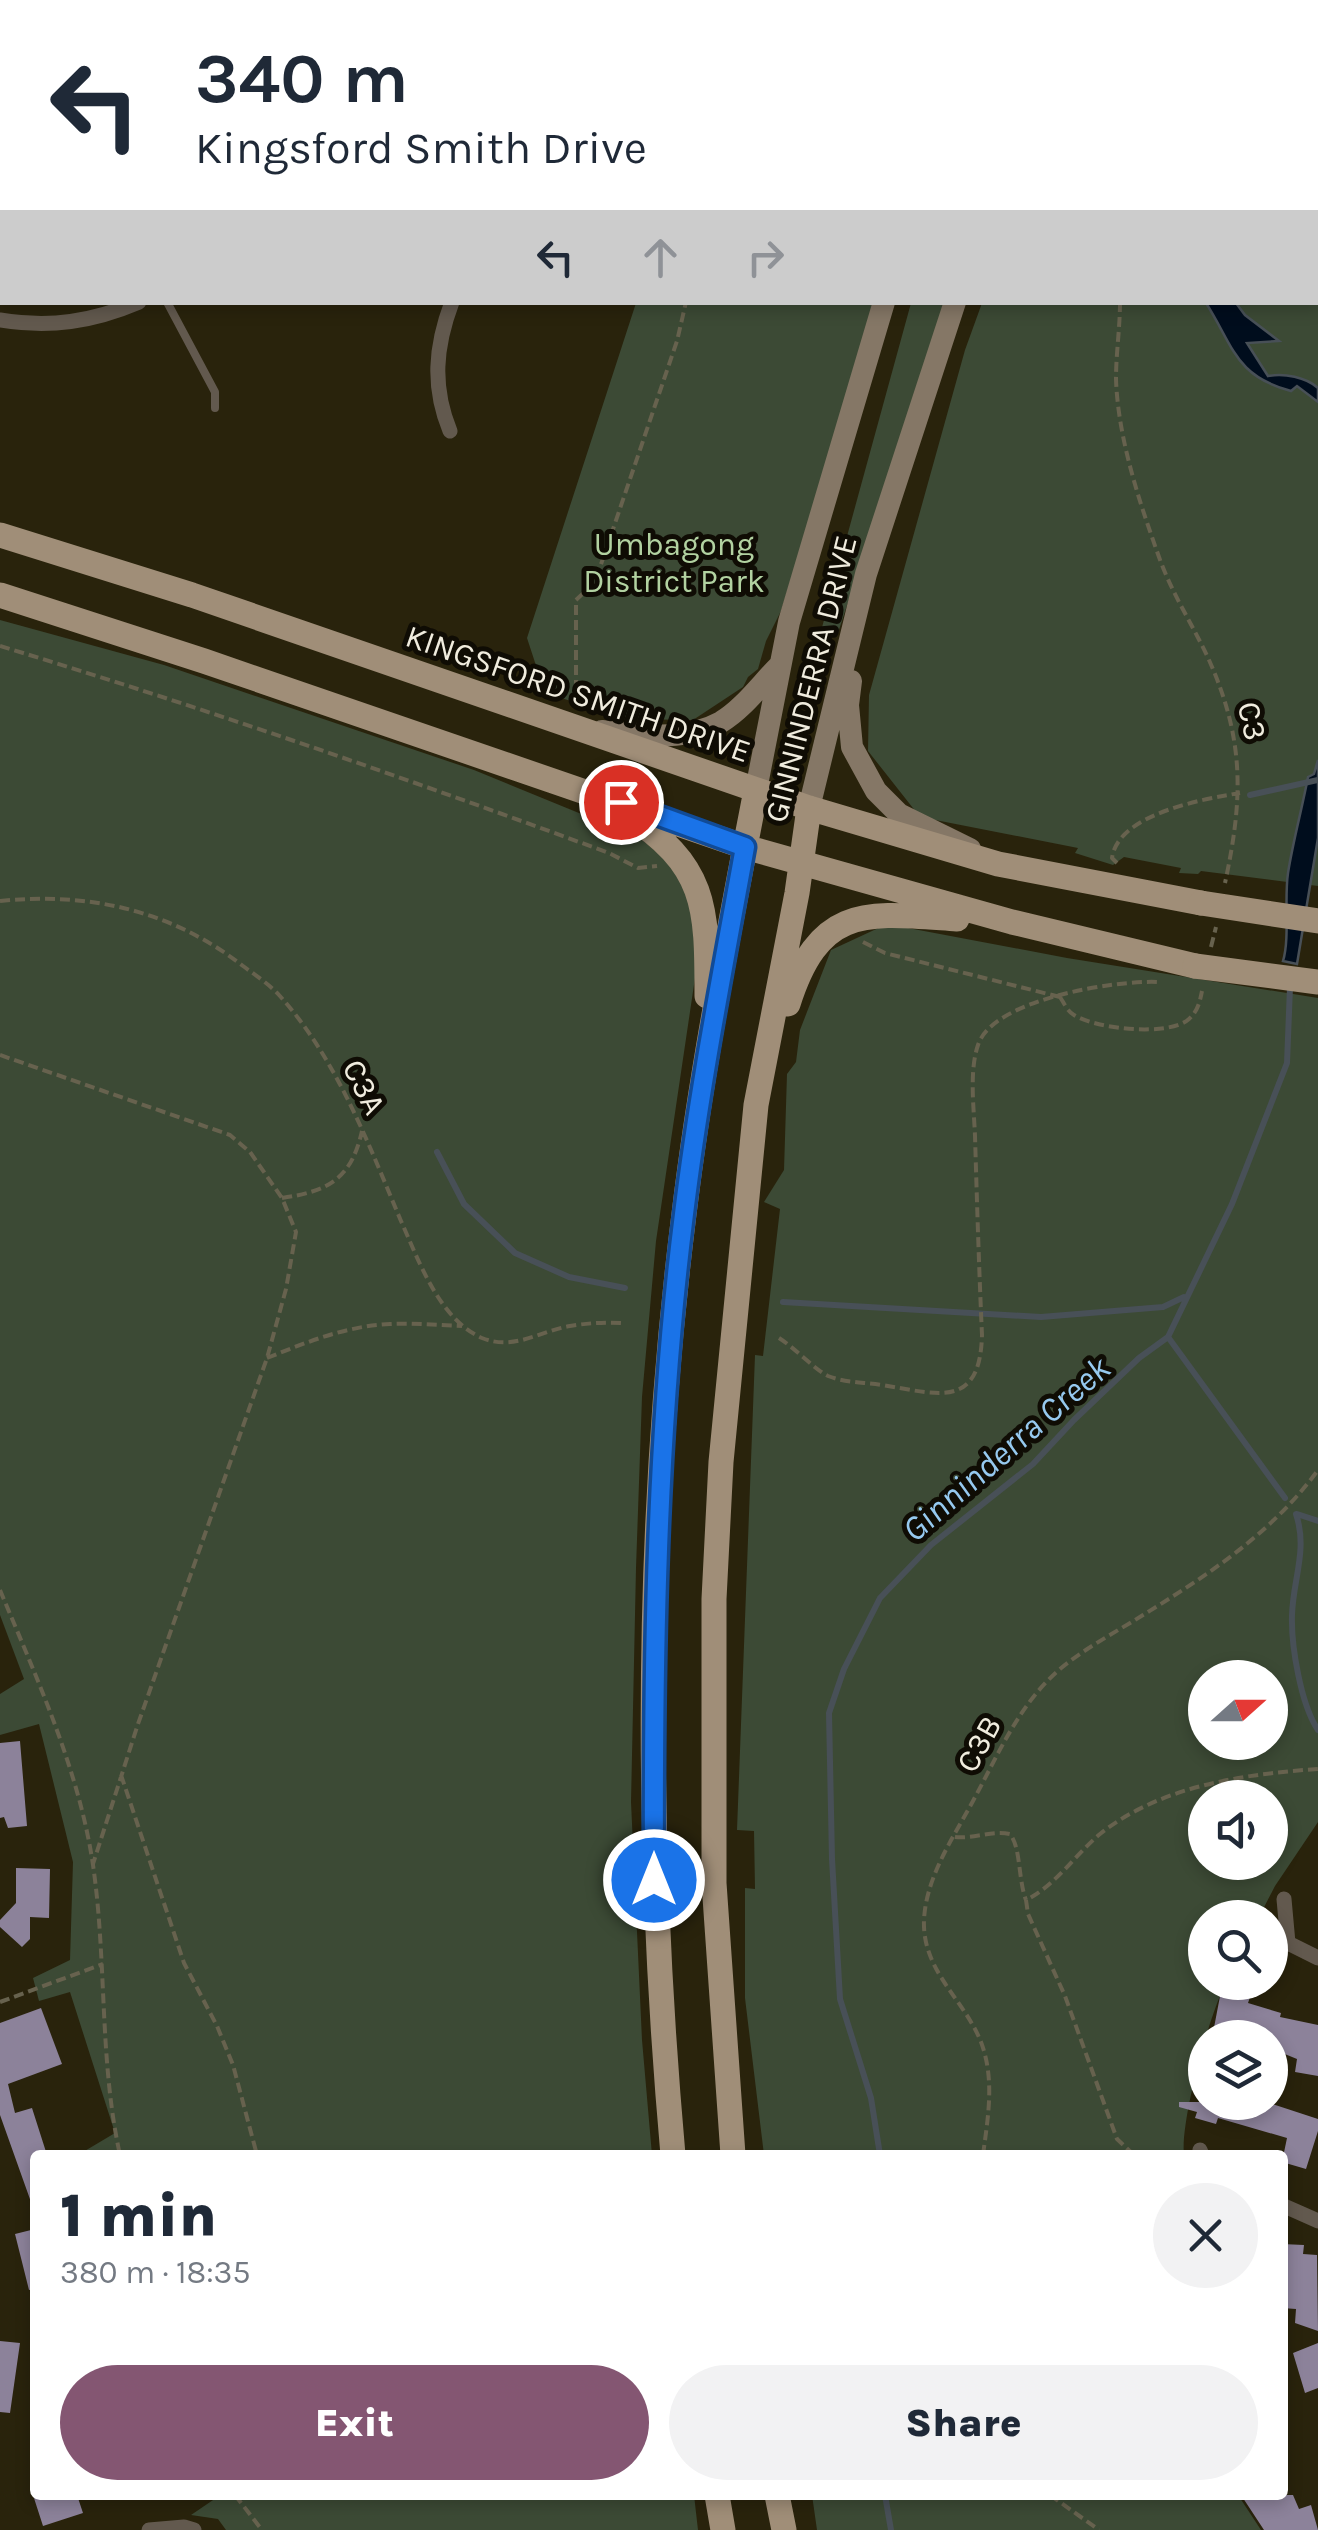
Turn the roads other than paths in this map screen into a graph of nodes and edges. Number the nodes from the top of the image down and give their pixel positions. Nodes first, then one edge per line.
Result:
1 (131, 305) edge
2 (169, 305) edge
3 (451, 305) edge
4 (883, 305) edge
5 (954, 305) edge
6 (0, 320) edge
7 (216, 408) dead end
8 (450, 431) dead end
9 (0, 535) edge
10 (866, 574) junction
11 (0, 595) edge
12 (780, 666) junction
13 (577, 728) junction
14 (756, 790) junction
15 (590, 791) junction
16 (809, 808) junction
17 (745, 847) junction
18 (801, 862) junction
19 (998, 864) junction
20 (1318, 921) edge
21 (1012, 922) junction
22 (1318, 982) edge
23 (706, 1071) junction
24 (756, 1105) junction
25 (1288, 1942) edge
26 (1318, 1958) edge
27 (674, 2150) edge
28 (733, 2150) edge
29 (1288, 2208) edge
30 (1318, 2221) edge
31 (718, 2500) edge
32 (778, 2500) edge
33 (149, 2530) edge
34 (194, 2530) edge
35 (723, 2530) edge
36 (784, 2530) edge

1 - 6 street
2 - 7 lane
3 - 8 street
4 - 12 main road, GINNINDERRA DRIVE
5 - 10 main road, GINNINDERRA DRIVE
9 - 13 main road, KINGSFORD SMITH DRIVE
10 - 16 main road, GINNINDERRA DRIVE
10 - 19 main road
11 - 15 main road
12 - 13 main road
12 - 14 main road, GINNINDERRA DRIVE
13 - 14 main road, KINGSFORD SMITH DRIVE
14 - 16 main road, KINGSFORD SMITH DRIVE
14 - 17 main road, GINNINDERRA DRIVE
15 - 17 main road
15 - 23 main road
16 - 18 main road, GINNINDERRA DRIVE
16 - 19 main road, KINGSFORD SMITH DRIVE
17 - 18 main road
17 - 23 main road, GINNINDERRA DRIVE
18 - 21 main road
18 - 24 main road, GINNINDERRA DRIVE
19 - 20 main road, KINGSFORD SMITH DRIVE, bridge
21 - 22 main road, bridge
21 - 24 main road
23 - 27 main road, GINNINDERRA DRIVE
24 - 28 main road, GINNINDERRA DRIVE
25 - 26 street
29 - 30 street
31 - 35 main road
32 - 36 main road
33 - 34 street

